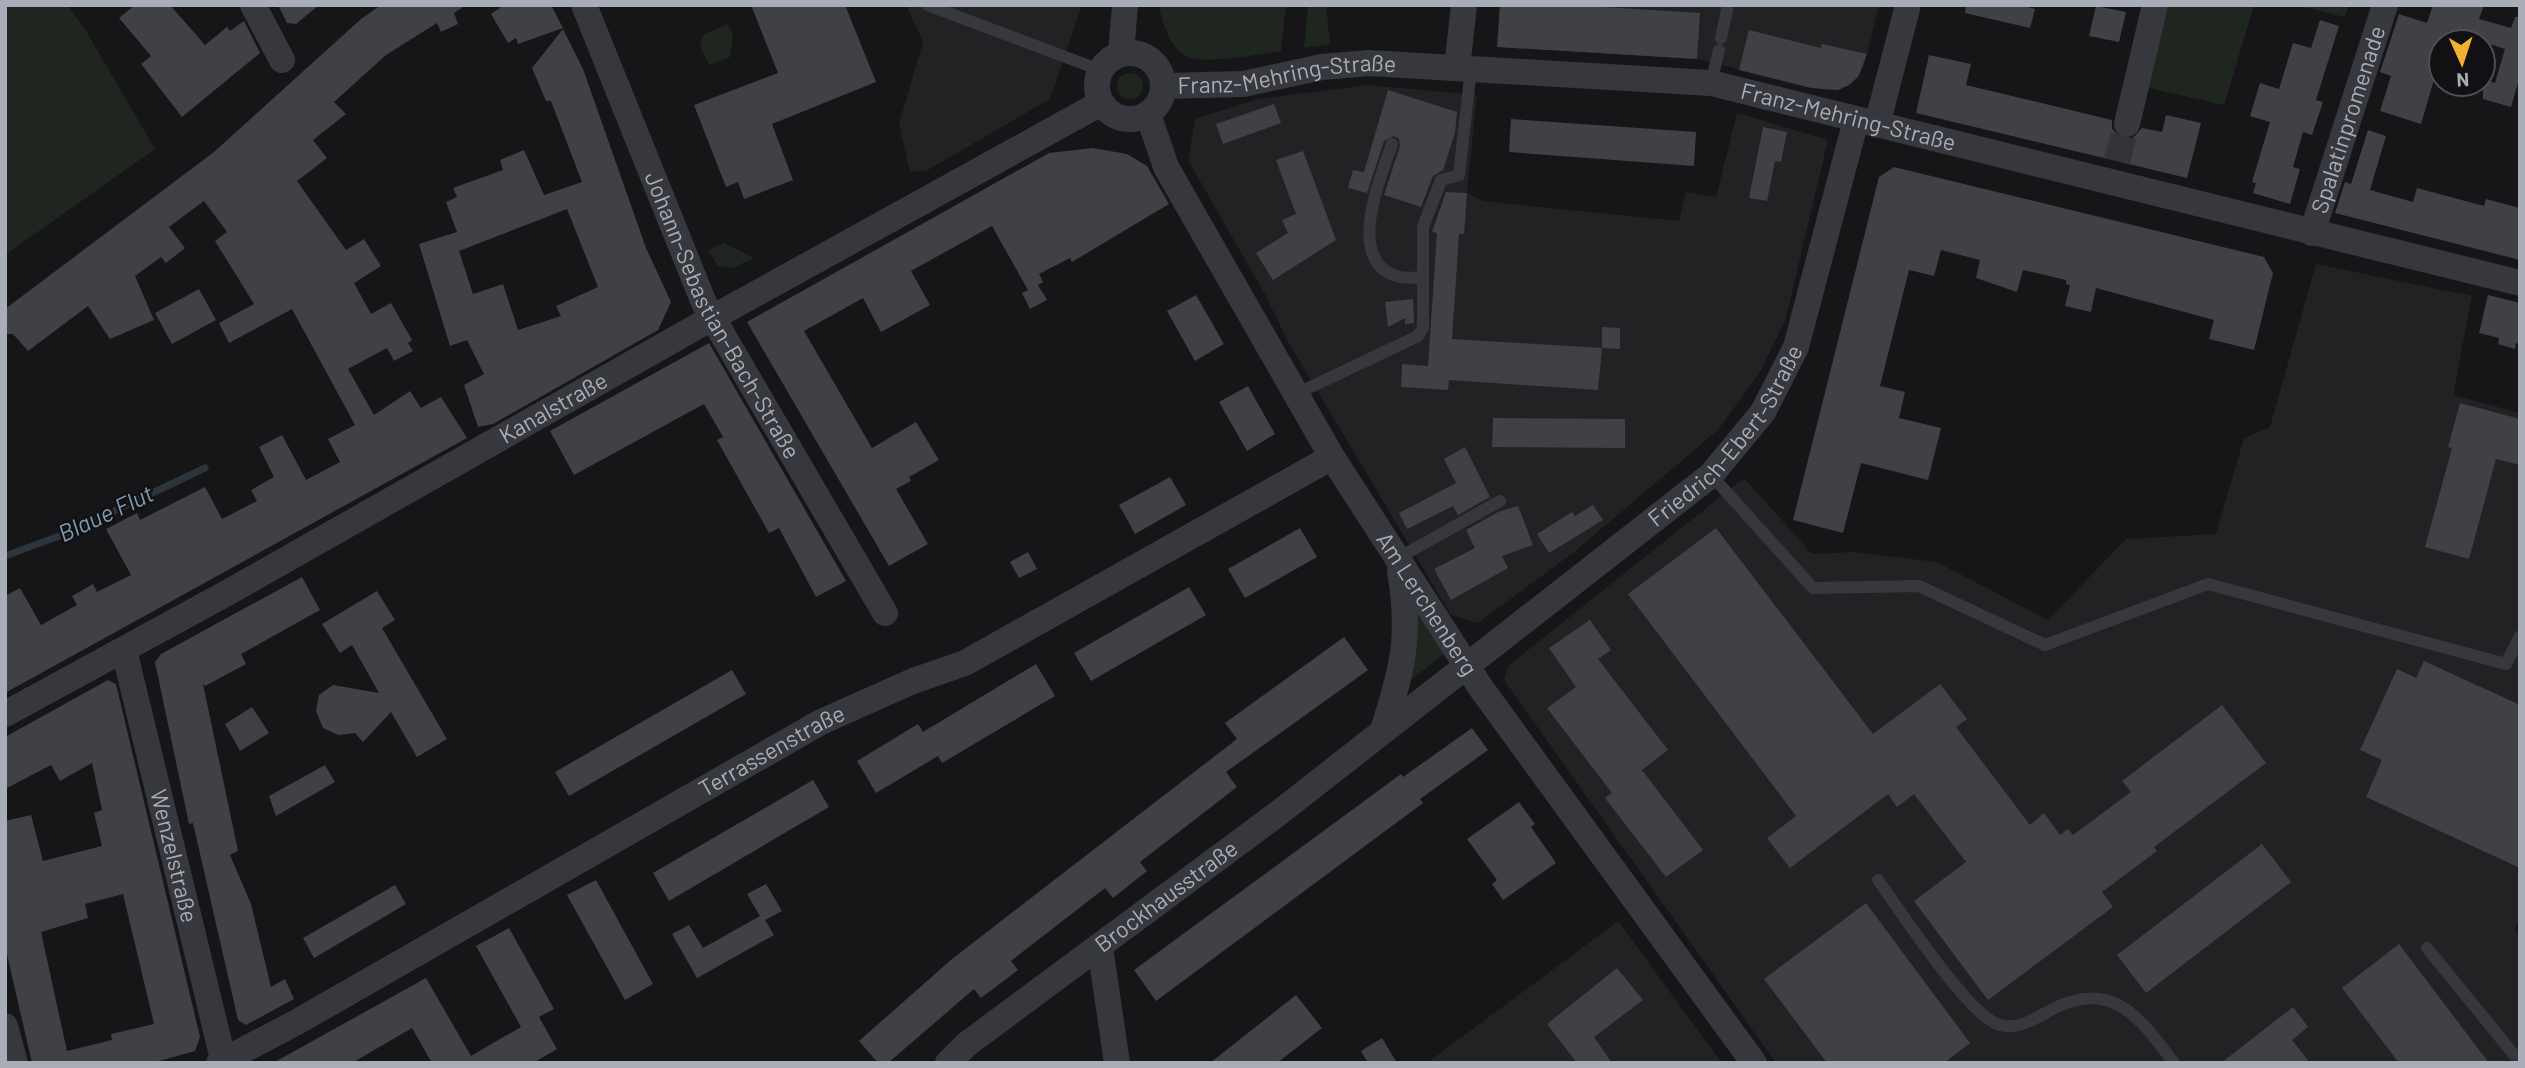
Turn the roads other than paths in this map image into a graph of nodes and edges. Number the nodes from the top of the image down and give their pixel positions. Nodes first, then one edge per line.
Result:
1 (253, 5) edge
2 (584, 5) edge
3 (928, 5) edge
4 (1125, 5) edge
5 (1464, 5) edge
6 (1728, 5) edge
7 (1908, 5) edge
8 (2155, 5) edge
9 (2385, 5) edge
10 (1121, 53) junction
11 (282, 60) dead end
12 (1464, 69) junction
13 (1100, 71) junction
14 (1711, 83) junction
15 (1164, 86) junction
16 (1101, 103) junction
17 (1148, 114) junction
18 (1866, 123) junction
19 (2127, 124) tunnel mouth
20 (1392, 144) dead end
21 (2312, 233) junction
22 (1423, 278) junction
23 (2520, 283) edge
24 (712, 317) junction
25 (1298, 393) junction
26 (1332, 457) junction
27 (1712, 475) junction
28 (1500, 500) dead end
29 (1398, 558) junction
30 (885, 613) dead end
31 (2520, 636) edge
32 (124, 650) junction
33 (1466, 666) junction
34 (5, 714) edge
35 (1383, 730) junction
36 (1878, 880) dead end
37 (1100, 947) junction
38 (2427, 948) dead end
39 (5, 1026) edge
40 (222, 1062) edge
41 (2520, 1062) edge
42 (15, 1063) edge
43 (948, 1063) edge
44 (1117, 1063) edge
45 (1754, 1063) edge
46 (2174, 1063) edge

1 - 11 street
2 - 24 street, Johann-Sebastian-Bach-Straße
3 - 13 lane
4 - 10 street
5 - 12 street
6 - 14 lane
7 - 18 street, Friedrich-Ebert-Straße
8 - 19 street
9 - 21 street, Spalatinpromenade
10 - 13 street
10 - 15 street
12 - 14 street, Franz-Mehring-Straße
12 - 15 street, Franz-Mehring-Straße
12 - 22 lane
13 - 16 street
14 - 18 street, Franz-Mehring-Straße
15 - 17 street
16 - 17 street
16 - 24 street, Kanalstraße
17 - 25 street, Am Lerchenberg
18 - 21 street, Franz-Mehring-Straße
18 - 27 street, Friedrich-Ebert-Straße
20 - 22 lane
21 - 23 street, Franz-Mehring-Straße
22 - 25 lane
24 - 30 street, Johann-Sebastian-Bach-Straße
24 - 32 street, Kanalstraße
25 - 26 street, Am Lerchenberg
26 - 29 street, Am Lerchenberg
26 - 40 street, Terrassenstraße
27 - 31 lane
27 - 33 street, Friedrich-Ebert-Straße
28 - 29 lane
29 - 33 street, Am Lerchenberg
29 - 35 street
32 - 34 street, Kanalstraße
32 - 40 street, Wenzelstraße
33 - 35 street, Brockhausstraße
33 - 45 street, Am Lerchenberg
35 - 37 street, Brockhausstraße
36 - 46 lane
37 - 43 street, Brockhausstraße
37 - 44 street
38 - 41 lane
39 - 42 street

